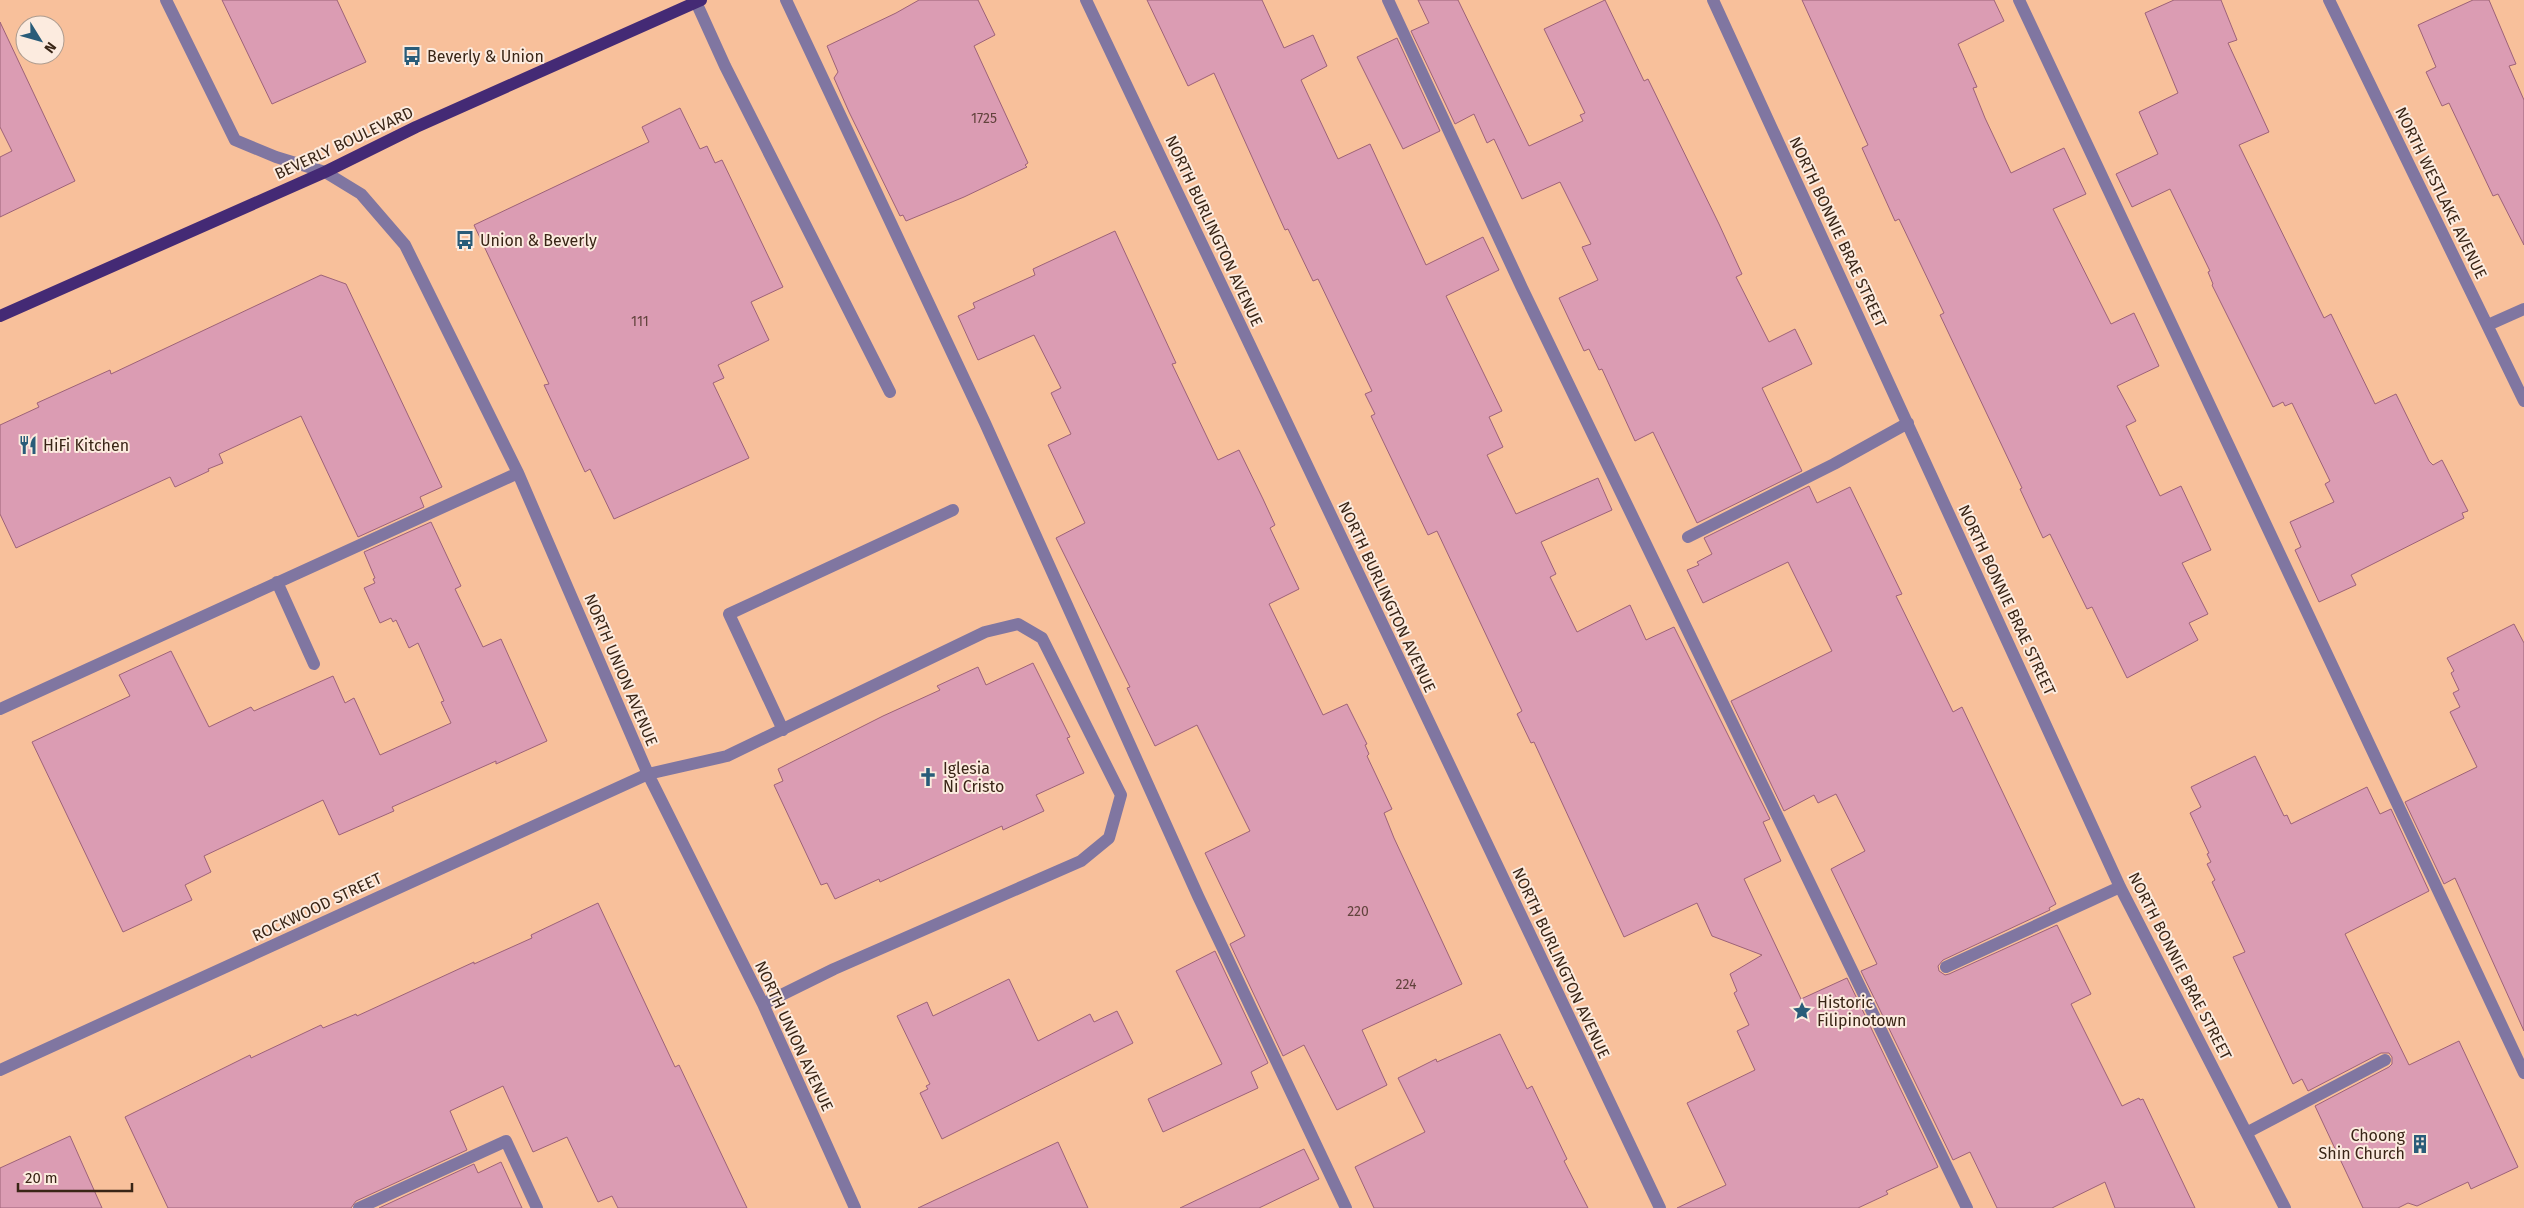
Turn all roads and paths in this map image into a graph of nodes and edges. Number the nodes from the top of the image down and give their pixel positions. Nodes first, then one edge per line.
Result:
1 (166, 0) edge
2 (786, 0) edge
3 (1086, 0) edge
4 (1388, 0) edge
5 (1713, 0) edge
6 (2019, 0) edge
7 (2329, 0) edge
8 (698, 1) edge
9 (325, 172) junction
10 (2524, 309) edge
11 (0, 316) edge
12 (2488, 325) junction
13 (890, 392) dead end
14 (2524, 401) edge
15 (1908, 423) junction
16 (518, 473) junction
17 (953, 510) dead end
18 (1688, 537) dead end
19 (277, 582) junction
20 (314, 664) dead end
21 (0, 709) edge
22 (783, 730) junction
23 (648, 774) junction
24 (2120, 887) junction
25 (1946, 967) dead end
26 (763, 1004) junction
27 (2385, 1060) dead end
28 (0, 1070) edge
29 (2524, 1074) edge
30 (2248, 1132) junction
31 (360, 1208) edge
32 (537, 1208) edge
33 (855, 1208) edge
34 (1346, 1208) edge
35 (1660, 1208) edge
36 (1968, 1208) edge
37 (2284, 1208) edge

1 - 9 street, NORTH UNION AVENUE
2 - 34 street
3 - 35 street, NORTH BURLINGTON AVENUE
4 - 36 street
5 - 15 street, NORTH BONNIE BRAE STREET
6 - 29 street
7 - 12 street, NORTH WESTLAKE AVENUE
8 - 9 main road, BEVERLY BOULEVARD
8 - 13 street
9 - 11 main road, BEVERLY BOULEVARD
9 - 16 street, NORTH UNION AVENUE
10 - 12 street
12 - 14 street, NORTH WESTLAKE AVENUE
15 - 18 street
15 - 24 street, NORTH BONNIE BRAE STREET
16 - 19 street
16 - 23 street, NORTH UNION AVENUE
17 - 22 street
19 - 20 street
19 - 21 street
22 - 23 street, ROCKWOOD STREET
22 - 26 street, ROCKWOOD STREET
23 - 26 street, NORTH UNION AVENUE
23 - 28 street, ROCKWOOD STREET
24 - 25 street
24 - 30 street, NORTH BONNIE BRAE STREET
26 - 33 street, NORTH UNION AVENUE
27 - 30 street
30 - 37 street, NORTH BONNIE BRAE STREET
31 - 32 street

